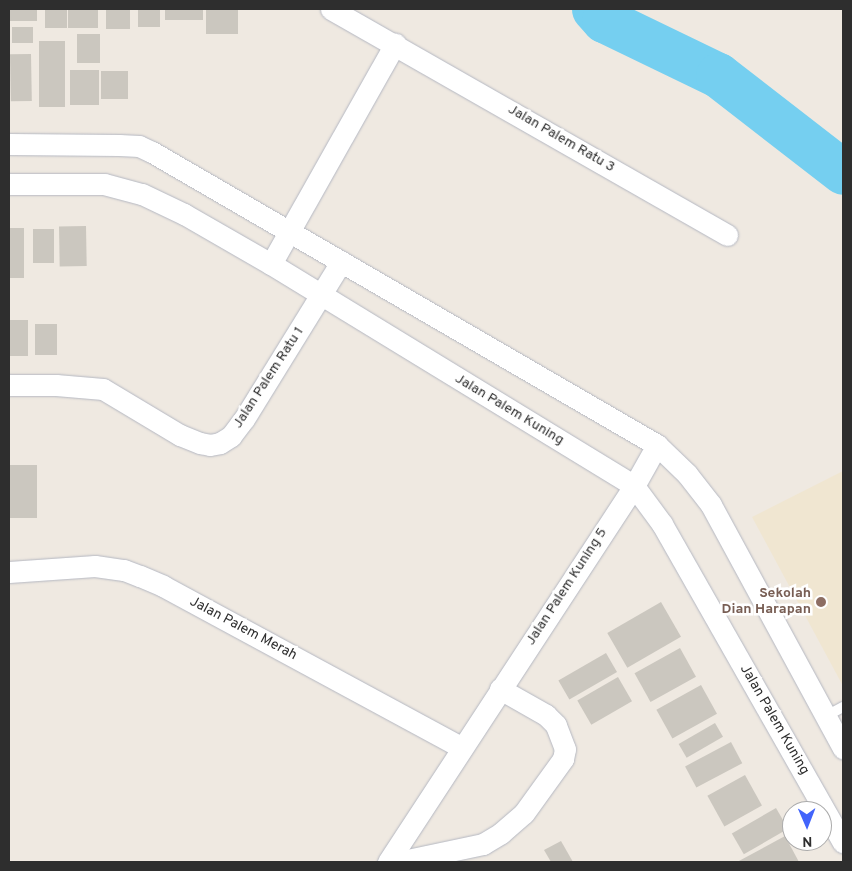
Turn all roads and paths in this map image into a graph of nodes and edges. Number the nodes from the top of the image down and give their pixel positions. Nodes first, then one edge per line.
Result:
1 (332, 9) edge
2 (395, 44) junction
3 (9, 144) edge
4 (9, 184) edge
5 (288, 231) junction
6 (727, 234) dead end
7 (341, 262) junction
8 (270, 264) junction
9 (321, 296) junction
10 (9, 385) edge
11 (657, 445) junction
12 (634, 486) junction
13 (9, 572) edge
14 (500, 689) junction
15 (835, 711) edge
16 (462, 748) junction
17 (843, 748) edge
18 (843, 842) edge
19 (388, 862) edge
20 (398, 862) edge

1 - 2 street, Jalan Palem Ratu 3
2 - 5 street
2 - 6 street, Jalan Palem Ratu 3
3 - 5 street
4 - 8 street, Jalan Palem Kuning
5 - 7 street
5 - 8 street
7 - 9 street, Jalan Palem Ratu 1
7 - 11 street
8 - 9 street, Jalan Palem Kuning
9 - 10 street, Jalan Palem Ratu 1
9 - 12 street, Jalan Palem Kuning
11 - 12 street, Jalan Palem Kuning 5
11 - 15 street
12 - 14 street, Jalan Palem Kuning 5
12 - 18 street, Jalan Palem Kuning
13 - 16 street, Jalan Palem Merah
14 - 16 street, Jalan Palem Kuning 5
14 - 20 street
15 - 17 street
16 - 19 street, Jalan Palem Kuning 5

